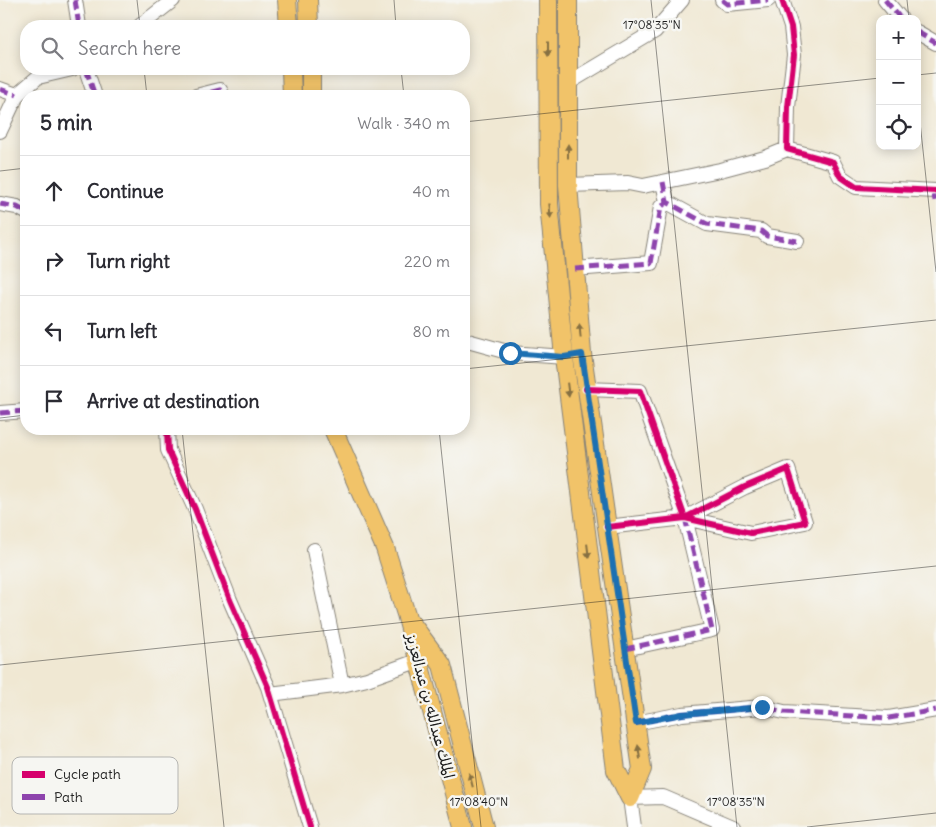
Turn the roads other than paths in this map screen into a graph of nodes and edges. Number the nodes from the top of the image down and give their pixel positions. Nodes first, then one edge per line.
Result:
1 (75, 0) edge
2 (173, 0) edge
3 (287, 0) edge
4 (308, 0) edge
5 (548, 0) edge
6 (568, 0) edge
7 (682, 0) edge
8 (722, 0) edge
9 (768, 0) edge
10 (782, 0) edge
11 (886, 0) edge
12 (898, 15) edge
13 (78, 20) edge
14 (148, 20) edge
15 (289, 20) edge
16 (309, 20) edge
17 (921, 34) edge
18 (936, 43) edge
19 (46, 75) edge
20 (88, 75) edge
21 (292, 75) edge
22 (311, 75) edge
23 (568, 83) junction
24 (0, 89) edge
25 (23, 90) edge
26 (93, 90) edge
27 (292, 90) edge
28 (311, 90) edge
29 (20, 92) edge
30 (17, 95) junction
31 (0, 130) edge
32 (788, 150) junction
33 (663, 182) junction
34 (568, 185) junction
35 (935, 196) edge
36 (667, 202) junction
37 (0, 204) edge
38 (20, 209) edge
39 (797, 242) dead end
40 (575, 269) junction
41 (470, 342) edge
42 (582, 354) junction
43 (564, 357) junction
44 (586, 389) junction
45 (20, 411) edge
46 (0, 413) edge
47 (167, 435) edge
48 (336, 435) edge
49 (685, 518) junction
50 (607, 527) junction
51 (314, 550) dead end
52 (406, 614) junction
53 (625, 649) junction
54 (417, 661) junction
55 (342, 685) junction
56 (270, 694) junction
57 (936, 710) edge
58 (636, 723) junction
59 (630, 798) junction
60 (310, 827) edge
61 (463, 827) edge
62 (484, 827) edge
63 (634, 827) edge
64 (733, 827) edge

1 - 13 street
2 - 14 street
3 - 15 main road
4 - 16 main road
5 -> 43 main road
6 - 23 main road
7 - 23 street
8 - 9 street
10 - 32 street
11 - 12 street
17 - 18 street
19 - 25 street
20 - 26 street
21 - 27 main road
22 - 28 main road
34 -> 23 main road
24 - 30 street
29 - 30 street
30 - 31 street
32 - 33 street
32 - 35 street
33 - 34 street
33 - 36 street
34 - 40 main road
36 - 39 street
36 - 40 street
37 - 38 street
42 -> 40 main road
41 - 43 street
42 - 43 main road
42 - 44 main road
43 -> 59 main road
44 - 49 street
44 - 50 main road
45 - 46 street
47 - 56 street
48 - 52 main road, الملك عبدالله بن عبدالعزيز
49 - 49 street
49 - 50 street
49 - 53 street
50 - 53 main road
51 - 55 street
52 - 54 main road, الملك عبدالله بن عبدالعزيز
62 -> 52 main road, الملك عبدالله بن عبدالعزيز
53 - 58 main road
54 - 55 street
54 - 61 main road, الملك عبدالله بن عبدالعزيز
55 - 56 street
56 - 60 street
57 - 58 street
59 -> 58 main road
59 - 63 street
59 - 64 street

